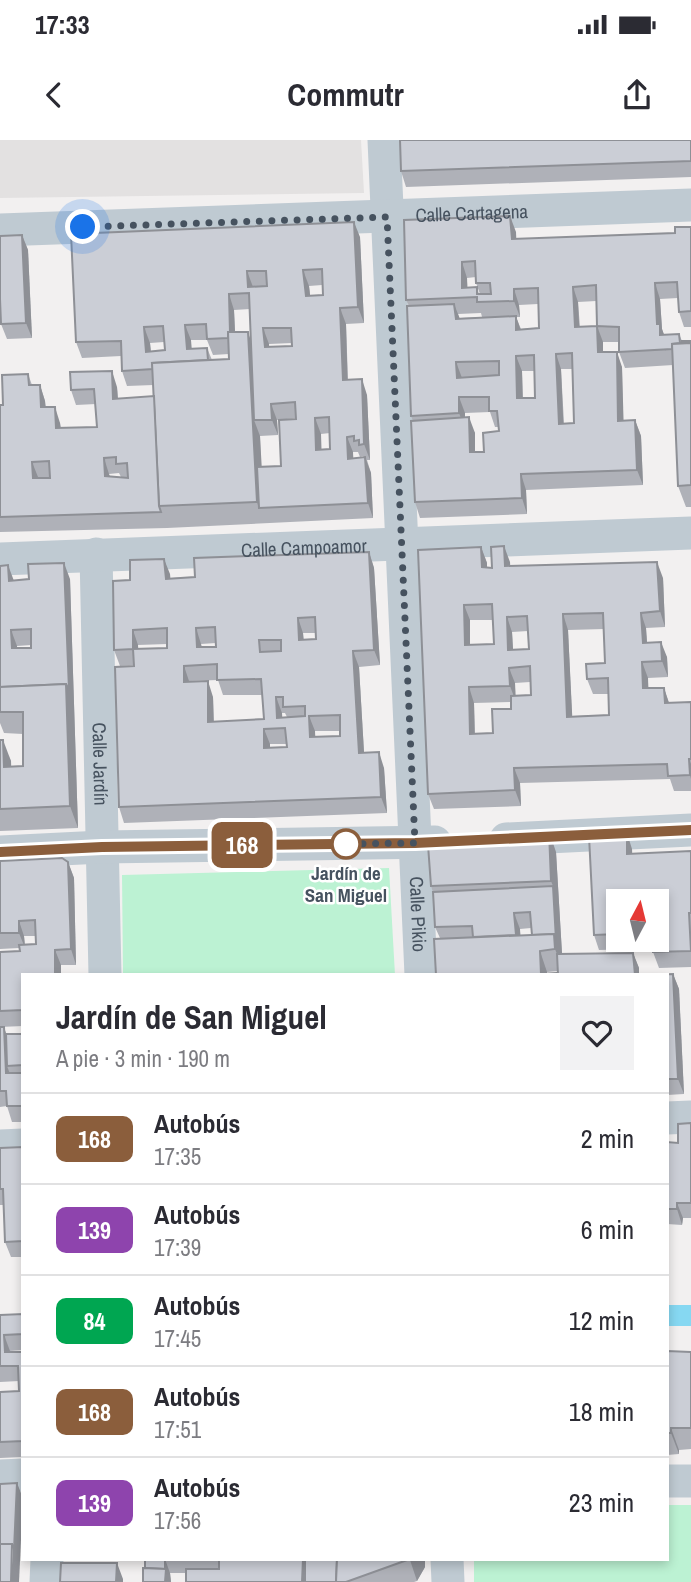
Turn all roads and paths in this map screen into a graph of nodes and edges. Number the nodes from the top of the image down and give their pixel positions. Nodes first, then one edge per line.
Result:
1 (384, 140) edge
2 (691, 205) edge
3 (387, 217) junction
4 (0, 230) edge
5 (691, 534) edge
6 (402, 546) junction
7 (96, 554) junction
8 (0, 559) edge
9 (691, 830) edge
10 (415, 843) junction
11 (102, 847) junction
12 (0, 852) edge
13 (105, 973) edge
14 (421, 973) edge
15 (691, 1117) edge
16 (669, 1118) edge
17 (21, 1145) edge
18 (0, 1146) edge
19 (21, 1475) edge
20 (0, 1476) edge
21 (669, 1481) edge
22 (691, 1481) edge
23 (47, 1561) edge
24 (447, 1561) edge
25 (46, 1582) edge
26 (448, 1582) edge

1 - 3 street, Calle Pikio
2 - 3 street, Calle Cartagena
3 - 4 street, Calle Cartagena
3 - 6 street, Calle Pikio
5 - 6 street, Calle Campoamor
6 - 7 street, Calle Campoamor
6 - 10 street, Calle Pikio
7 - 8 street, Calle Campoamor
7 - 11 street, Calle Jardín
9 - 10 street
10 - 11 street
10 - 14 street, Calle Pikio
11 - 12 street
11 - 13 street, Calle Jardín
15 - 16 street
17 - 18 street
19 - 20 street
21 - 22 street
23 - 25 street
24 - 26 street

